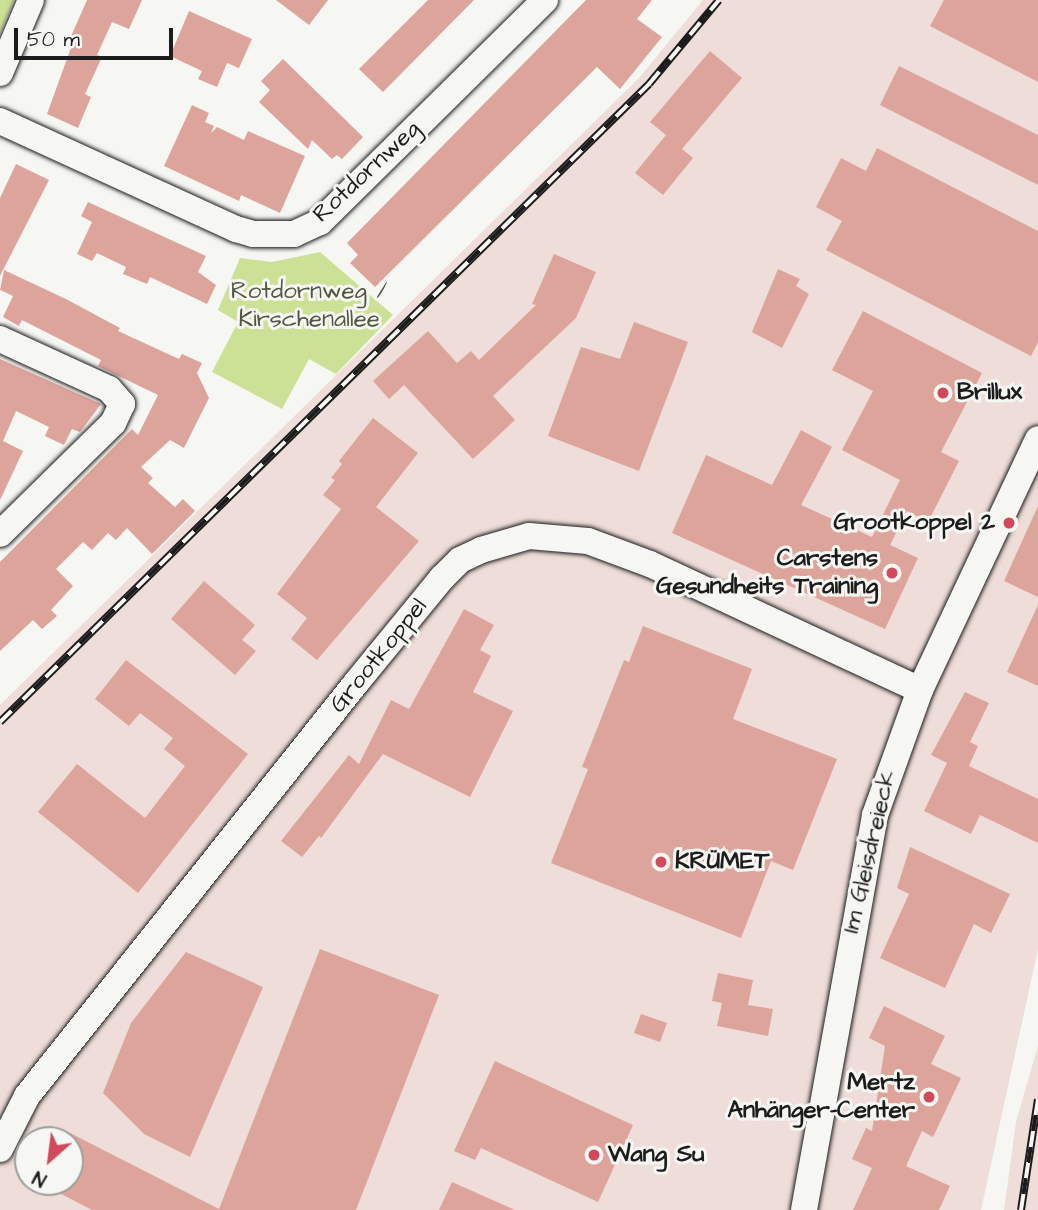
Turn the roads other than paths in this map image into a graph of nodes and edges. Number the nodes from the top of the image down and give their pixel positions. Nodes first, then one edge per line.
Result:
1 (31, 0) edge
2 (545, 0) edge
3 (0, 73) edge
4 (0, 121) edge
5 (0, 339) edge
6 (1038, 439) edge
7 (0, 534) edge
8 (920, 690) junction
9 (0, 1149) edge
10 (804, 1210) edge

1 - 3 street
2 - 4 street, Rotdornweg
5 - 7 street
6 - 8 street, Im Gleisdreieck
8 - 9 street, Grootkoppel
8 - 10 street, Im Gleisdreieck

